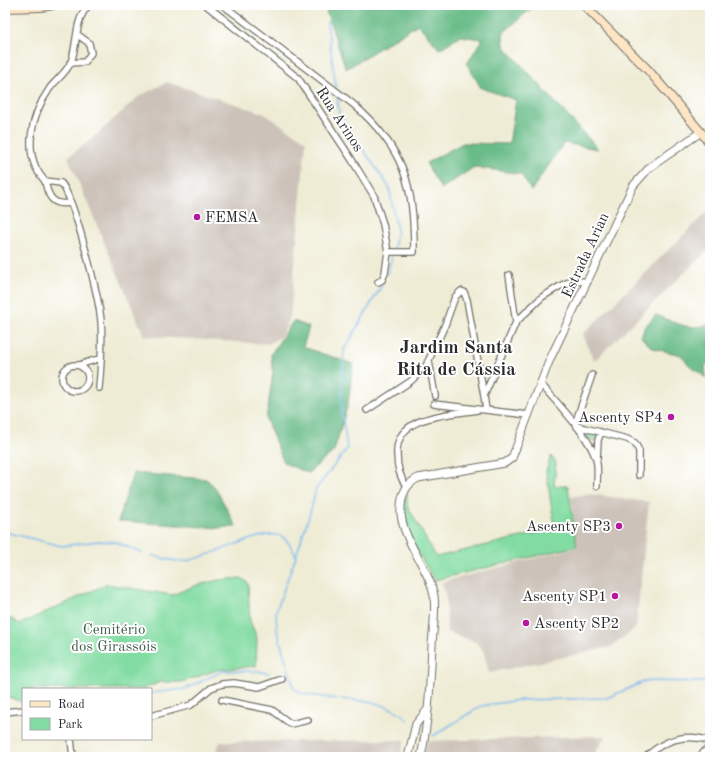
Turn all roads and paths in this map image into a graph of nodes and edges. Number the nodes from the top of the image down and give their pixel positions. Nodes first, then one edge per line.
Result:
1 (54, 5) edge
2 (89, 5) edge
3 (206, 5) edge
4 (224, 5) edge
5 (584, 5) edge
6 (5, 8) edge
7 (78, 35) junction
8 (70, 63) junction
9 (701, 132) junction
10 (710, 143) edge
11 (45, 181) junction
12 (70, 203) junction
13 (388, 252) junction
14 (509, 275) dead end
15 (588, 281) junction
16 (378, 282) dead end
17 (516, 322) junction
18 (101, 358) junction
19 (429, 361) junction
20 (78, 365) junction
21 (592, 375) dead end
22 (540, 383) junction
23 (99, 388) dead end
24 (435, 396) dead end
25 (484, 396) junction
26 (434, 404) dead end
27 (366, 410) dead end
28 (477, 410) junction
29 (486, 410) junction
30 (528, 414) junction
31 (576, 425) junction
32 (601, 432) junction
33 (597, 463) junction
34 (639, 475) dead end
35 (406, 486) junction
36 (596, 486) dead end
37 (282, 679) dead end
38 (222, 700) dead end
39 (428, 709) junction
40 (22, 710) edge
41 (5, 712) edge
42 (152, 716) edge
43 (308, 720) dead end
44 (413, 733) junction
45 (425, 735) junction
46 (71, 740) edge
47 (710, 741) edge
48 (710, 746) edge
49 (73, 757) edge
50 (408, 757) edge
51 (421, 757) edge
52 (646, 757) edge
53 (700, 757) edge

1 - 6 main road
2 - 7 street
3 - 13 street, Rua Arinos
4 - 13 street, Rua Arinos
5 - 9 main road
7 - 8 street
7 - 8 street
8 - 11 street
9 - 10 main road
9 - 15 street, Estrada Arian
11 - 12 street
11 - 12 street
12 - 18 street
13 - 16 street, Rua Arinos
14 - 17 street
15 - 17 street
15 - 22 street, Estrada Arian
17 - 25 street
18 - 20 street
18 - 23 street
19 - 24 street
19 - 25 street
19 - 27 street
20 - 20 street
21 - 31 street
22 - 30 street, Estrada Arian
22 - 31 street
25 - 29 street
26 - 28 street
28 - 29 street
28 - 35 street
29 - 30 street
30 - 35 street, Estrada Arian
31 - 32 street
31 - 33 street
32 - 33 street
32 - 34 street
33 - 36 street
35 - 39 street
37 - 42 street
38 - 43 street
39 - 44 street
39 - 45 street
40 - 41 street
44 - 45 street
44 - 50 street
45 - 51 street
46 - 49 street
47 - 52 street
48 - 53 street

